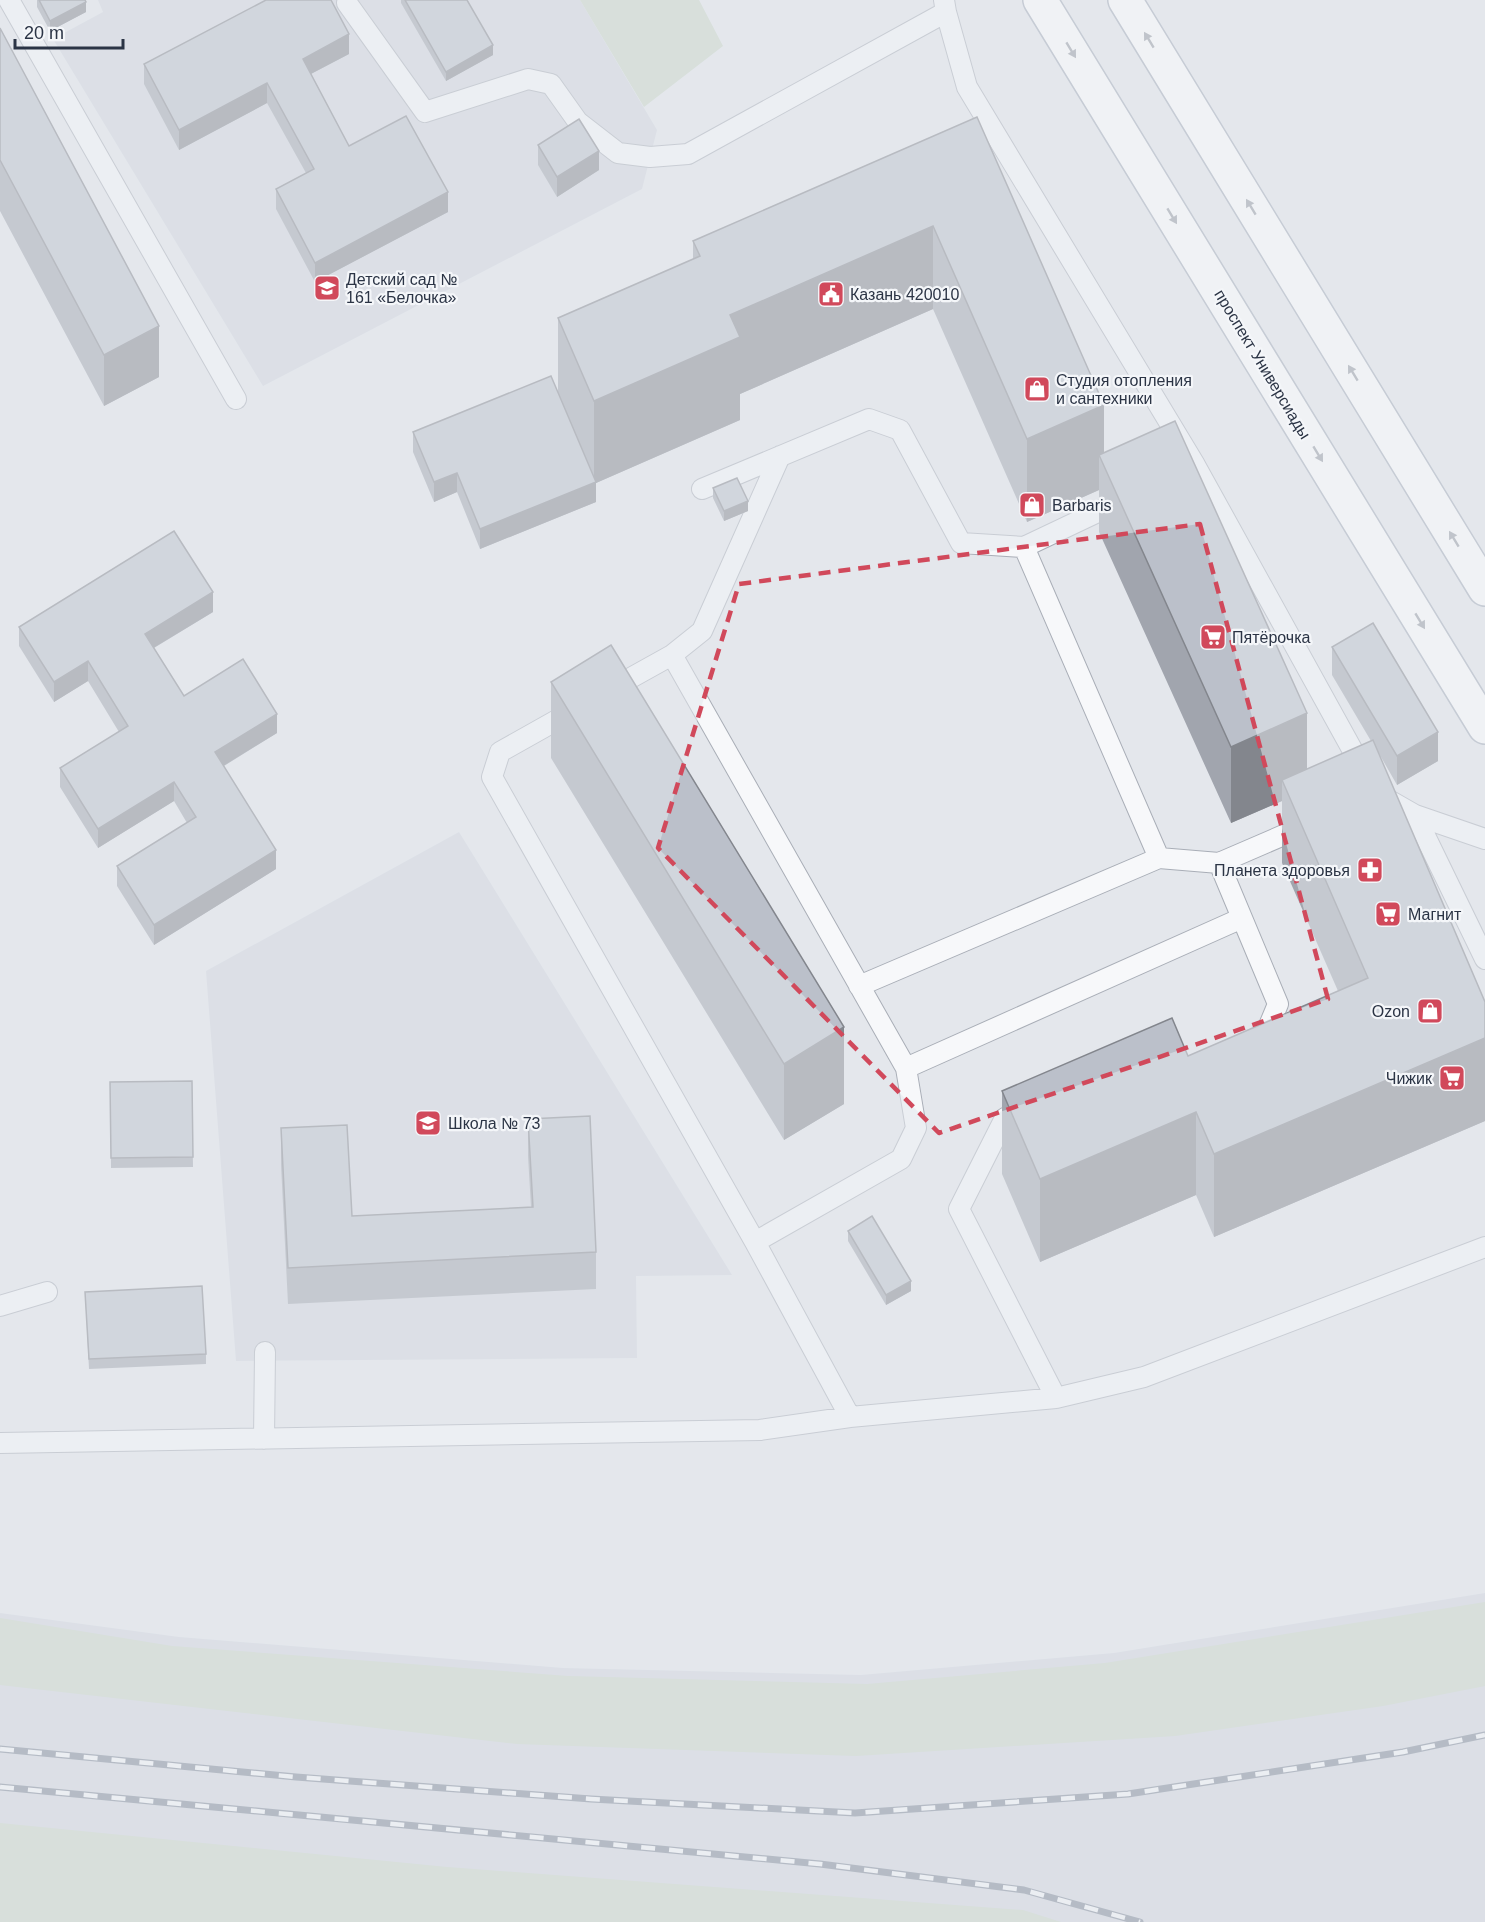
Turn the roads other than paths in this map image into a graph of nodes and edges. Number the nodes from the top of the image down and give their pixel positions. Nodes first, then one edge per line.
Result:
1 (9, 0) edge
2 (1040, 0) edge
3 (1125, 0) edge
4 (347, 3) dead end
5 (0, 4) edge
6 (945, 6) edge
7 (236, 399) dead end
8 (780, 456) junction
9 (1195, 465) junction
10 (1174, 475) edge
11 (702, 489) dead end
12 (1142, 491) edge
13 (1024, 547) junction
14 (1485, 589) edge
15 (672, 655) junction
16 (1485, 727) edge
17 (1415, 815) junction
18 (1324, 817) edge
19 (1485, 839) edge
20 (1159, 858) junction
21 (1219, 863) junction
22 (1242, 918) junction
23 (1485, 960) edge
24 (859, 986) junction
25 (1244, 1048) edge
26 (906, 1068) junction
27 (1037, 1104) edge
28 (755, 1242) junction
29 (1485, 1247) edge
30 (47, 1292) dead end
31 (0, 1306) edge
32 (266, 1352) dead end
33 (1056, 1398) junction
34 (850, 1417) junction
35 (264, 1439) junction
36 (0, 1443) edge

1 - 5 lane
1 - 7 lane
2 -> 16 main road, проспект Универсиады
14 -> 3 main road
4 - 6 lane
6 - 9 lane
8 - 11 lane
8 - 13 lane
8 - 15 lane
9 - 10 lane
9 - 17 lane
12 - 13 lane
13 - 20 lane
15 - 24 lane
15 - 28 lane
17 - 19 lane
17 - 23 lane
18 - 21 lane
20 - 21 lane
20 - 24 lane
21 - 22 lane
22 - 25 lane
22 - 26 lane
24 - 26 lane
26 - 28 lane
27 - 33 lane
28 - 34 lane
29 - 33 lane
30 - 31 lane
32 - 35 lane
33 - 34 lane
34 - 35 lane
35 - 36 lane

